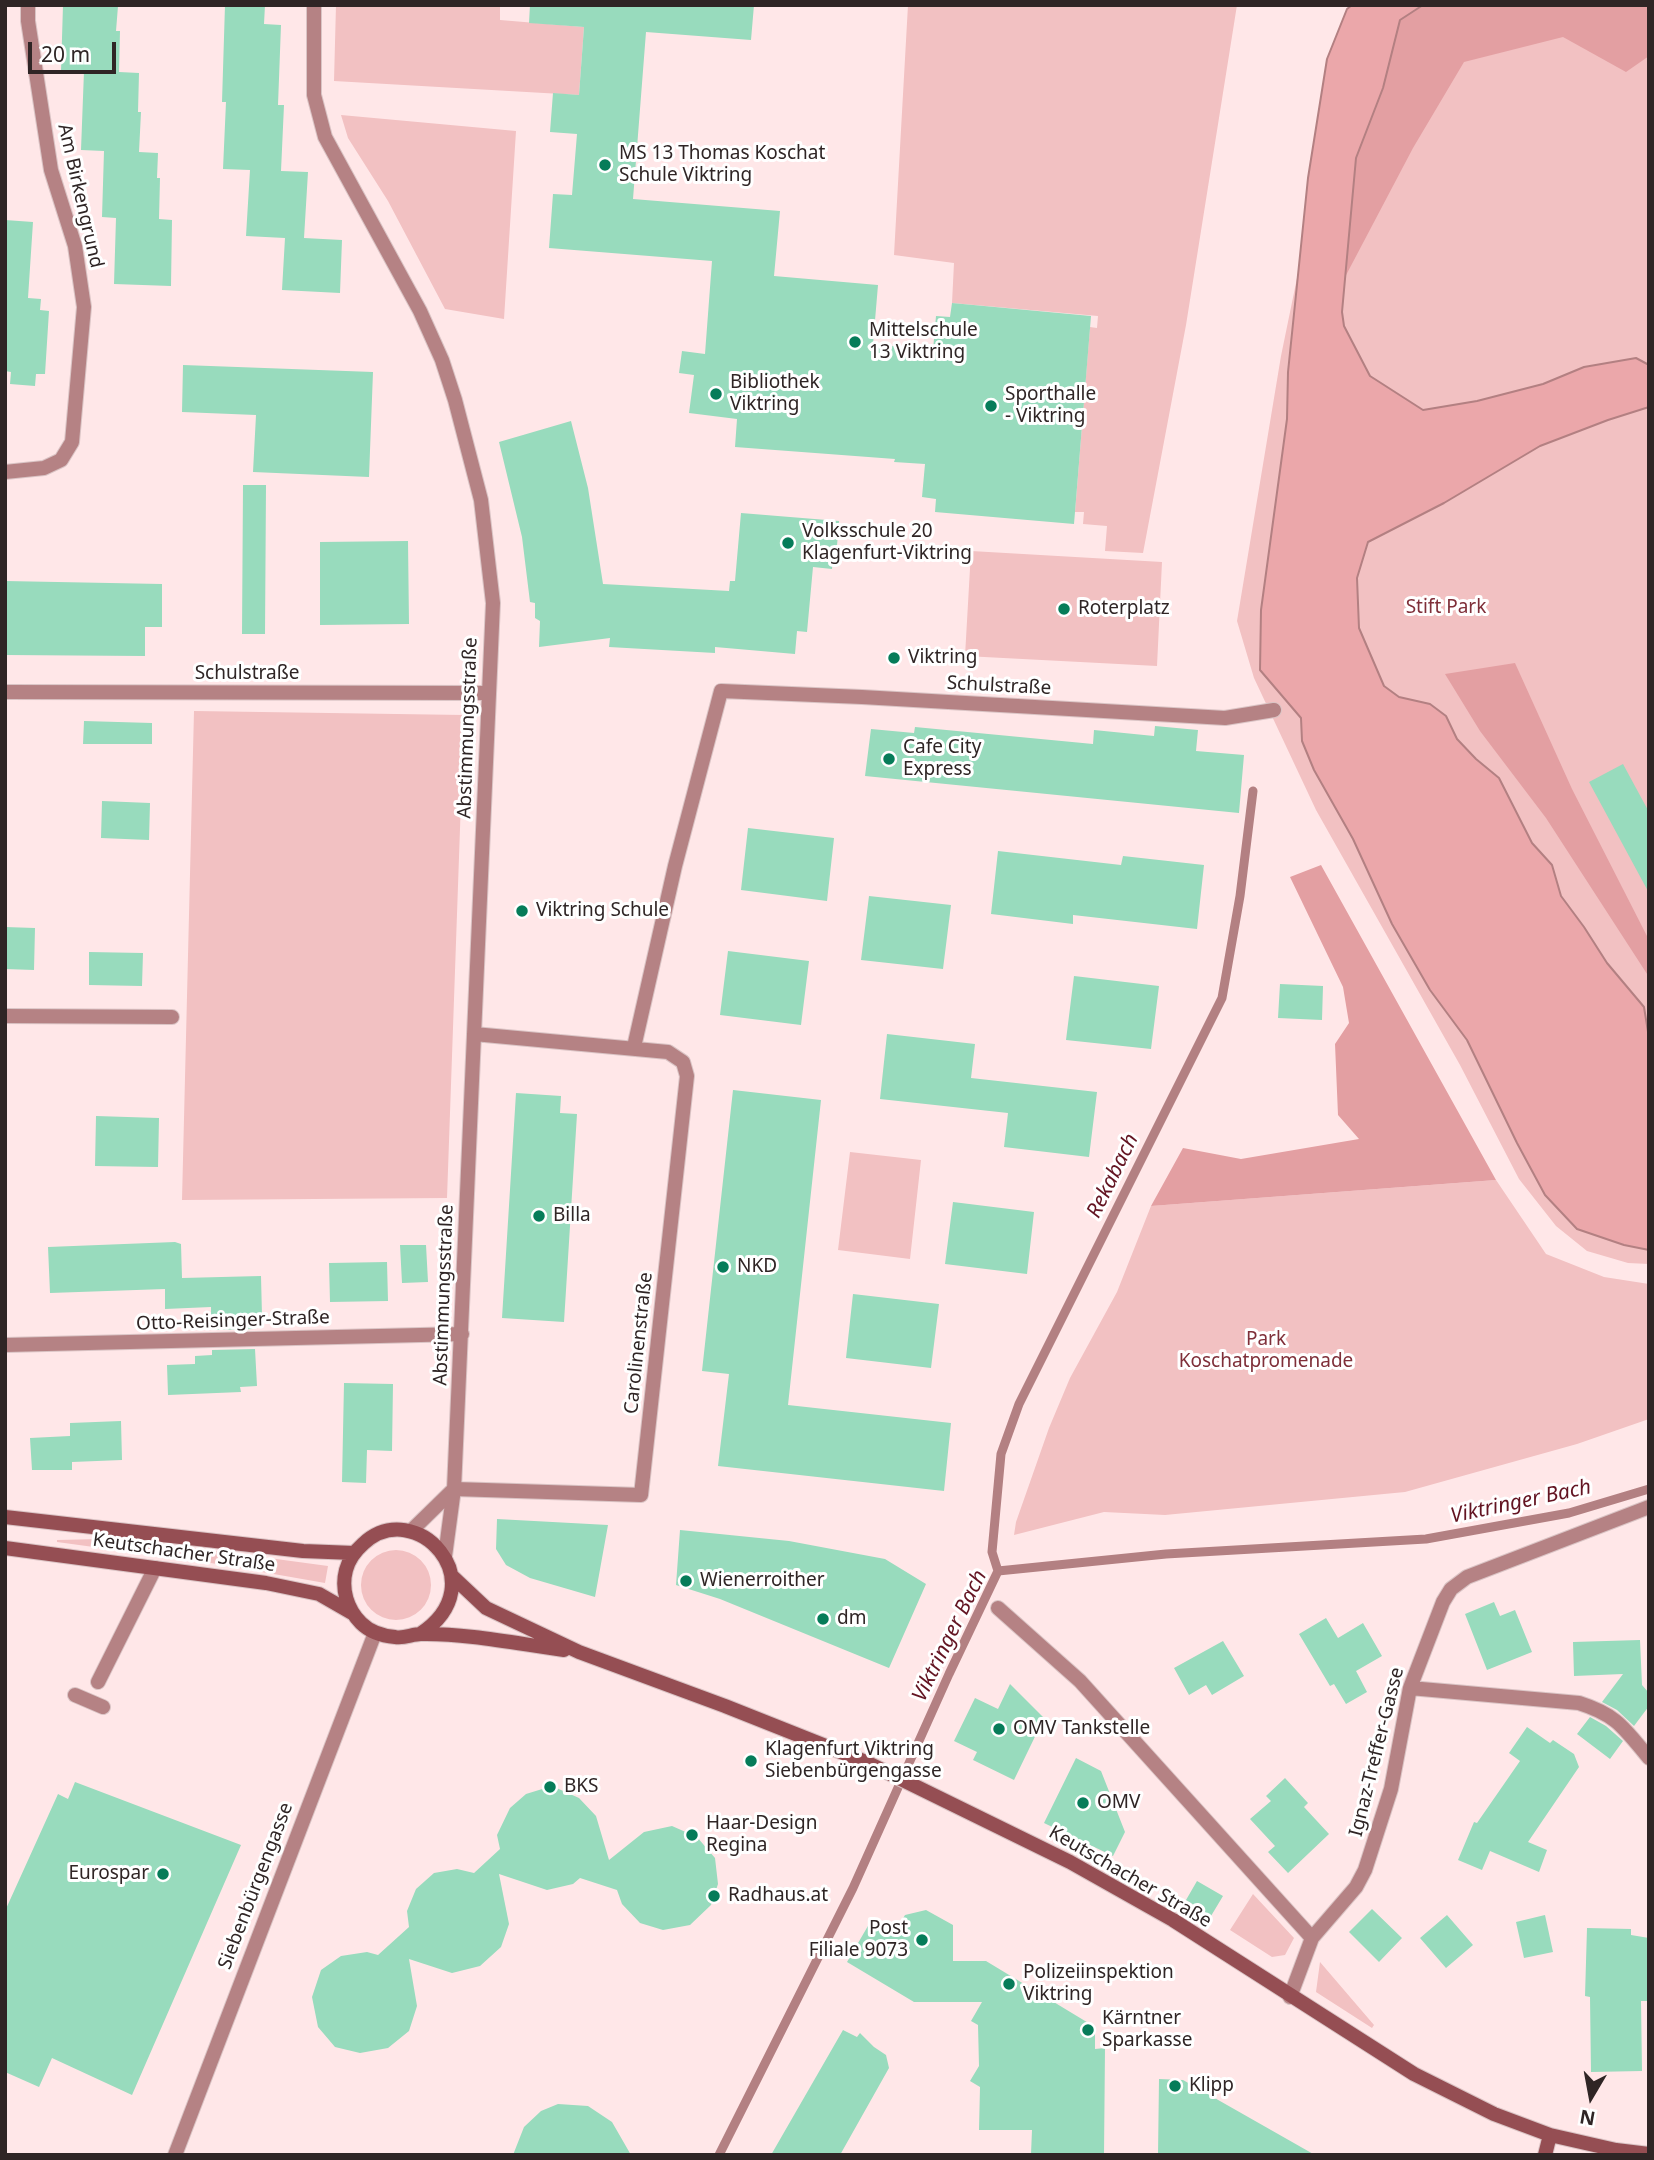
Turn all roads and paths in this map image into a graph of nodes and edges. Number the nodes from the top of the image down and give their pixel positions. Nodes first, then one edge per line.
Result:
1 (28, 5) edge
2 (314, 5) edge
3 (5, 472) edge
4 (5, 692) edge
5 (489, 693) junction
6 (1274, 710) dead end
7 (5, 1016) edge
8 (172, 1017) dead end
9 (474, 1034) junction
10 (634, 1048) junction
11 (462, 1334) junction
12 (5, 1345) edge
13 (454, 1489) junction
14 (1649, 1507) edge
15 (5, 1517) edge
16 (411, 1531) junction
17 (5, 1548) edge
18 (354, 1553) junction
19 (445, 1556) junction
20 (155, 1568) junction
21 (452, 1576) junction
22 (998, 1608) dead end
23 (353, 1613) junction
24 (375, 1633) junction
25 (420, 1634) junction
26 (579, 1652) junction
27 (98, 1682) dead end
28 (1410, 1688) junction
29 (75, 1695) dead end
30 (103, 1707) dead end
31 (1649, 1758) edge
32 (1312, 1938) junction
33 (1290, 1997) junction
34 (1550, 2135) junction
35 (1649, 2154) edge
36 (175, 2155) edge
37 (1545, 2155) edge

1 - 3 street, Am Birkengrund
2 - 5 street, Abstimmungsstraße
4 - 5 street, Schulstraße
5 - 9 street, Abstimmungsstraße
6 - 10 street, Schulstraße
7 - 8 street
9 - 10 street, Carolinenstraße
9 - 11 street, Abstimmungsstraße
10 - 13 street, Carolinenstraße
11 - 12 street, Otto-Reisinger-Straße
11 - 13 street, Abstimmungsstraße
13 - 16 street
13 - 19 street, Abstimmungsstraße
14 - 28 street, Ignaz-Treffer-Gasse
15 - 18 main road, Keutschacher Straße
16 - 18 main road
16 - 19 main road
17 - 20 main road, Keutschacher Straße
18 - 23 main road
19 - 21 main road, Keutschacher Straße
20 - 23 main road, Keutschacher Straße
20 - 27 street
21 - 25 main road
21 - 26 main road, Keutschacher Straße
22 - 32 street
23 - 24 main road, Keutschacher Straße
24 - 25 main road, Keutschacher Straße
24 - 36 street, Siebenbürgengasse
25 - 26 main road, Keutschacher Straße
26 - 33 main road, Keutschacher Straße
28 - 31 street
28 - 32 street, Ignaz-Treffer-Gasse
29 - 30 street
32 - 33 street, Ignaz-Treffer-Gasse
33 - 34 main road, Keutschacher Straße
34 - 35 main road, Keutschacher Straße
34 - 37 main road

